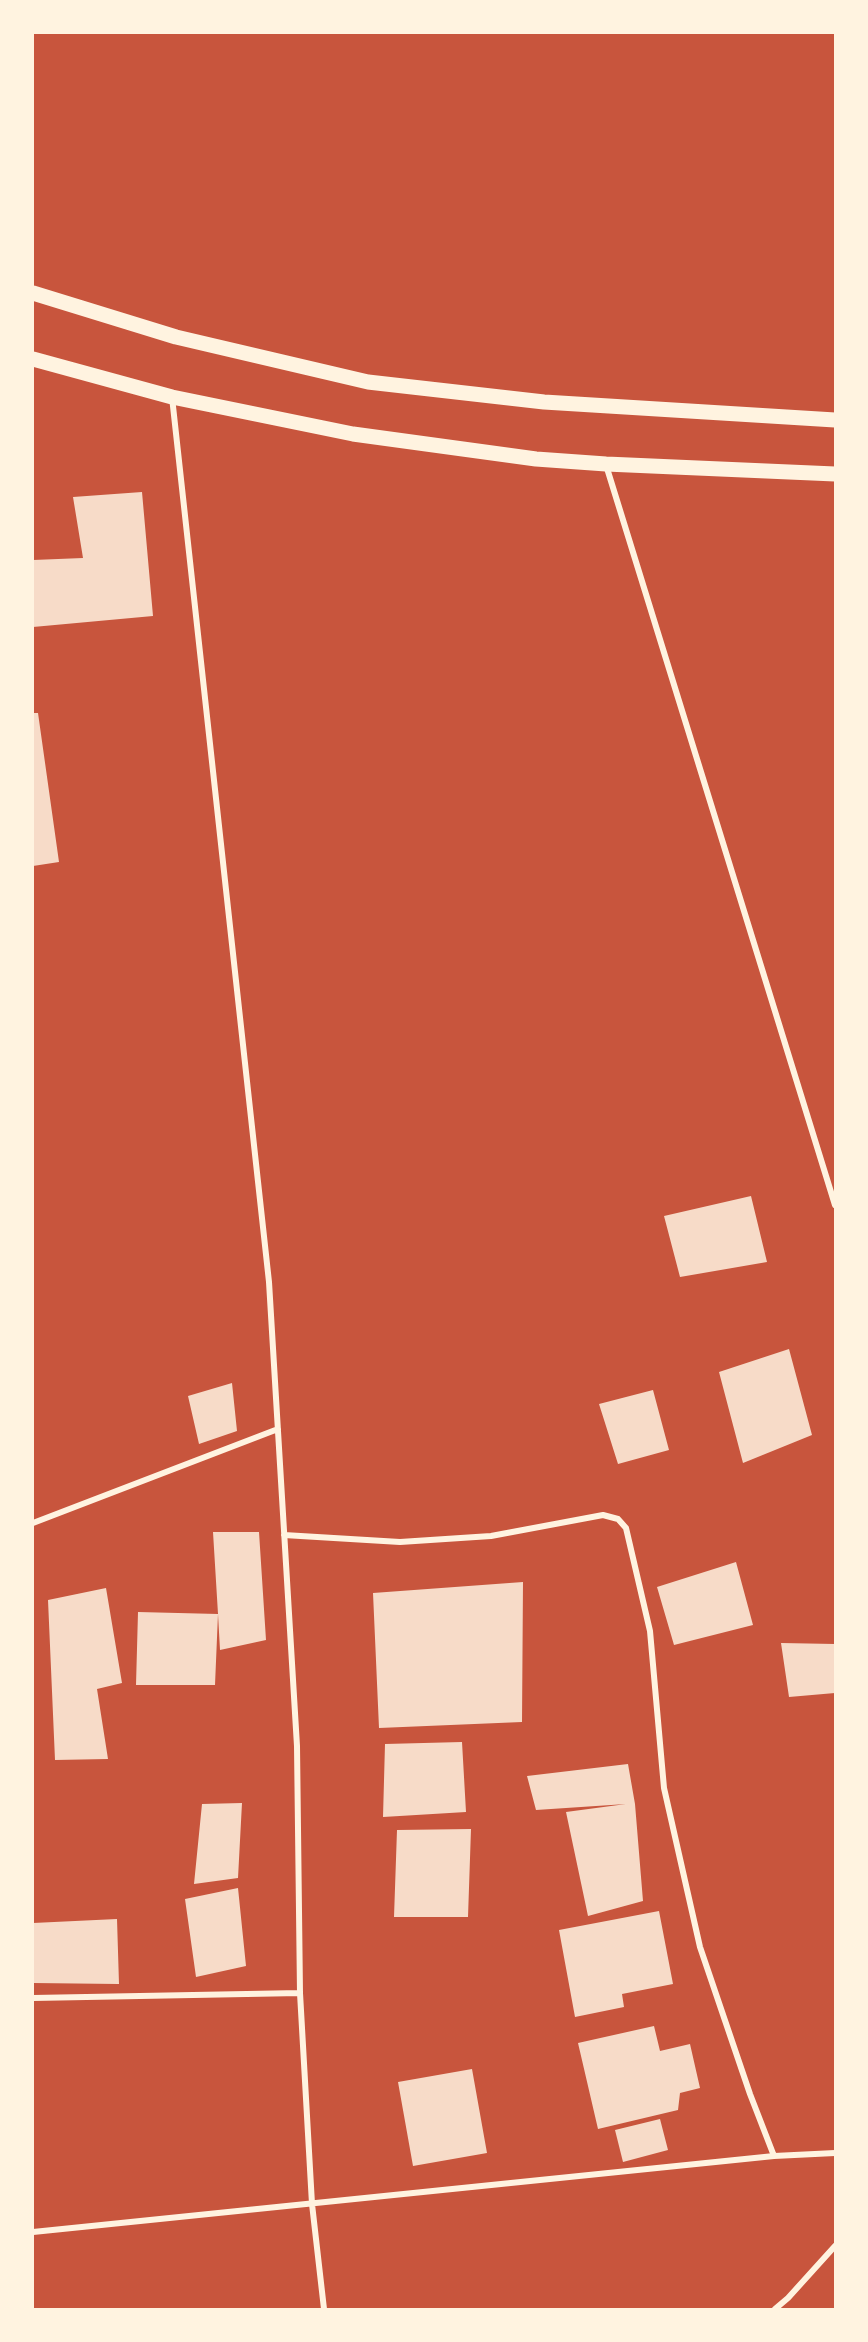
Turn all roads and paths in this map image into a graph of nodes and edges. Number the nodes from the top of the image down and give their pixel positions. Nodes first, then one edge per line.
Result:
1 (33, 293) edge
2 (33, 359) edge
3 (172, 397) junction
4 (835, 420) edge
5 (606, 464) junction
6 (835, 474) edge
7 (835, 1205) edge
8 (278, 1429) junction
9 (33, 1523) edge
10 (284, 1535) junction
11 (300, 1993) junction
12 (33, 1998) edge
13 (835, 2153) edge
14 (774, 2156) junction
15 (312, 2204) junction
16 (33, 2232) edge
17 (835, 2246) edge
18 (324, 2309) edge
19 (775, 2309) edge

1 - 4 main road
2 - 3 main road
3 - 5 main road
3 - 8 street
5 - 6 main road
5 - 7 street
8 - 9 street
8 - 10 street
10 - 11 street
10 - 14 street
11 - 12 street
11 - 15 street
13 - 14 street
14 - 15 street
15 - 16 street
15 - 18 street
17 - 19 street

